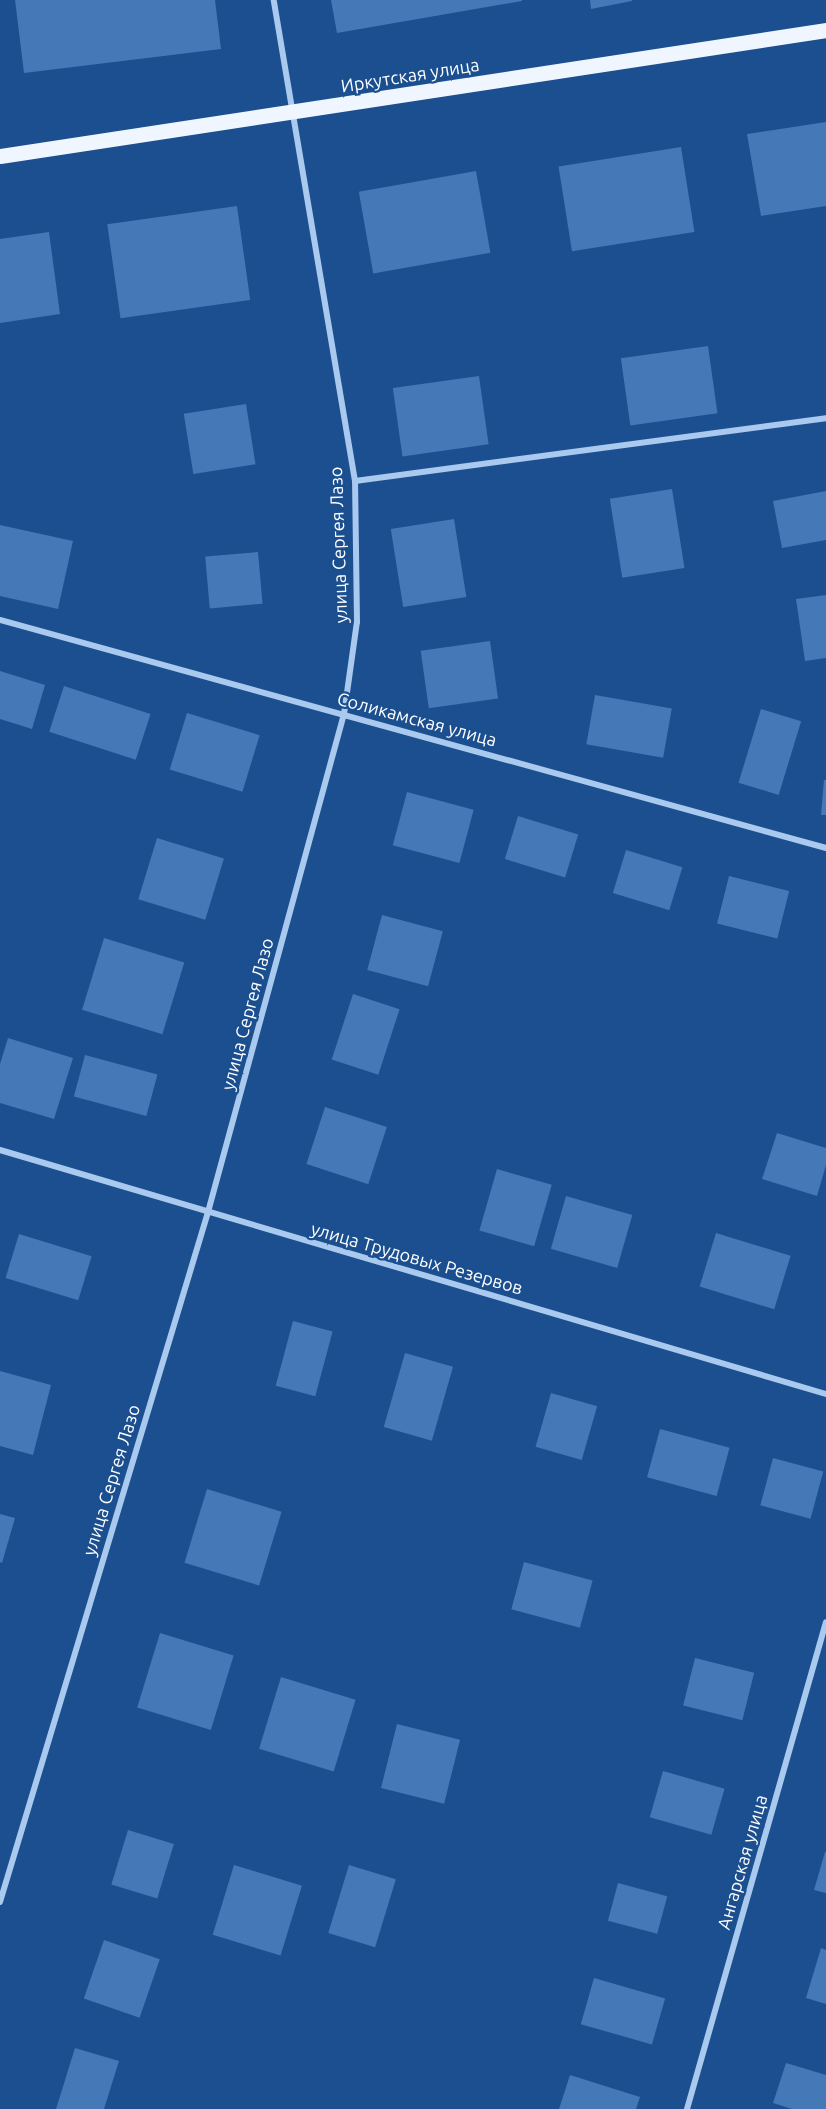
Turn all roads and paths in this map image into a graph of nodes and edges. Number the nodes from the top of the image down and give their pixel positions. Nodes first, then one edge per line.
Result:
1 (274, 0) edge
2 (826, 30) edge
3 (292, 114) junction
4 (0, 156) edge
5 (826, 418) edge
6 (355, 481) junction
7 (0, 620) edge
8 (344, 714) junction
9 (826, 848) edge
10 (0, 1150) edge
11 (208, 1212) junction
12 (826, 1394) edge
13 (826, 1622) edge
14 (824, 1641) edge
15 (0, 1902) edge
16 (687, 2109) edge

1 - 3 street, улица Сергея Лазо
2 - 3 main road, Иркутская улица
3 - 4 main road, Иркутская улица
3 - 6 street, улица Сергея Лазо
5 - 6 street
6 - 8 street, улица Сергея Лазо
7 - 8 street, Соликамская улица
8 - 9 street, Соликамская улица
8 - 11 street, улица Сергея Лазо
10 - 11 street, улица Трудовых Резервов
11 - 12 street, улица Трудовых Резервов
11 - 15 street, улица Сергея Лазо
13 - 14 street, Ангарская улица
14 - 16 street, Ангарская улица

